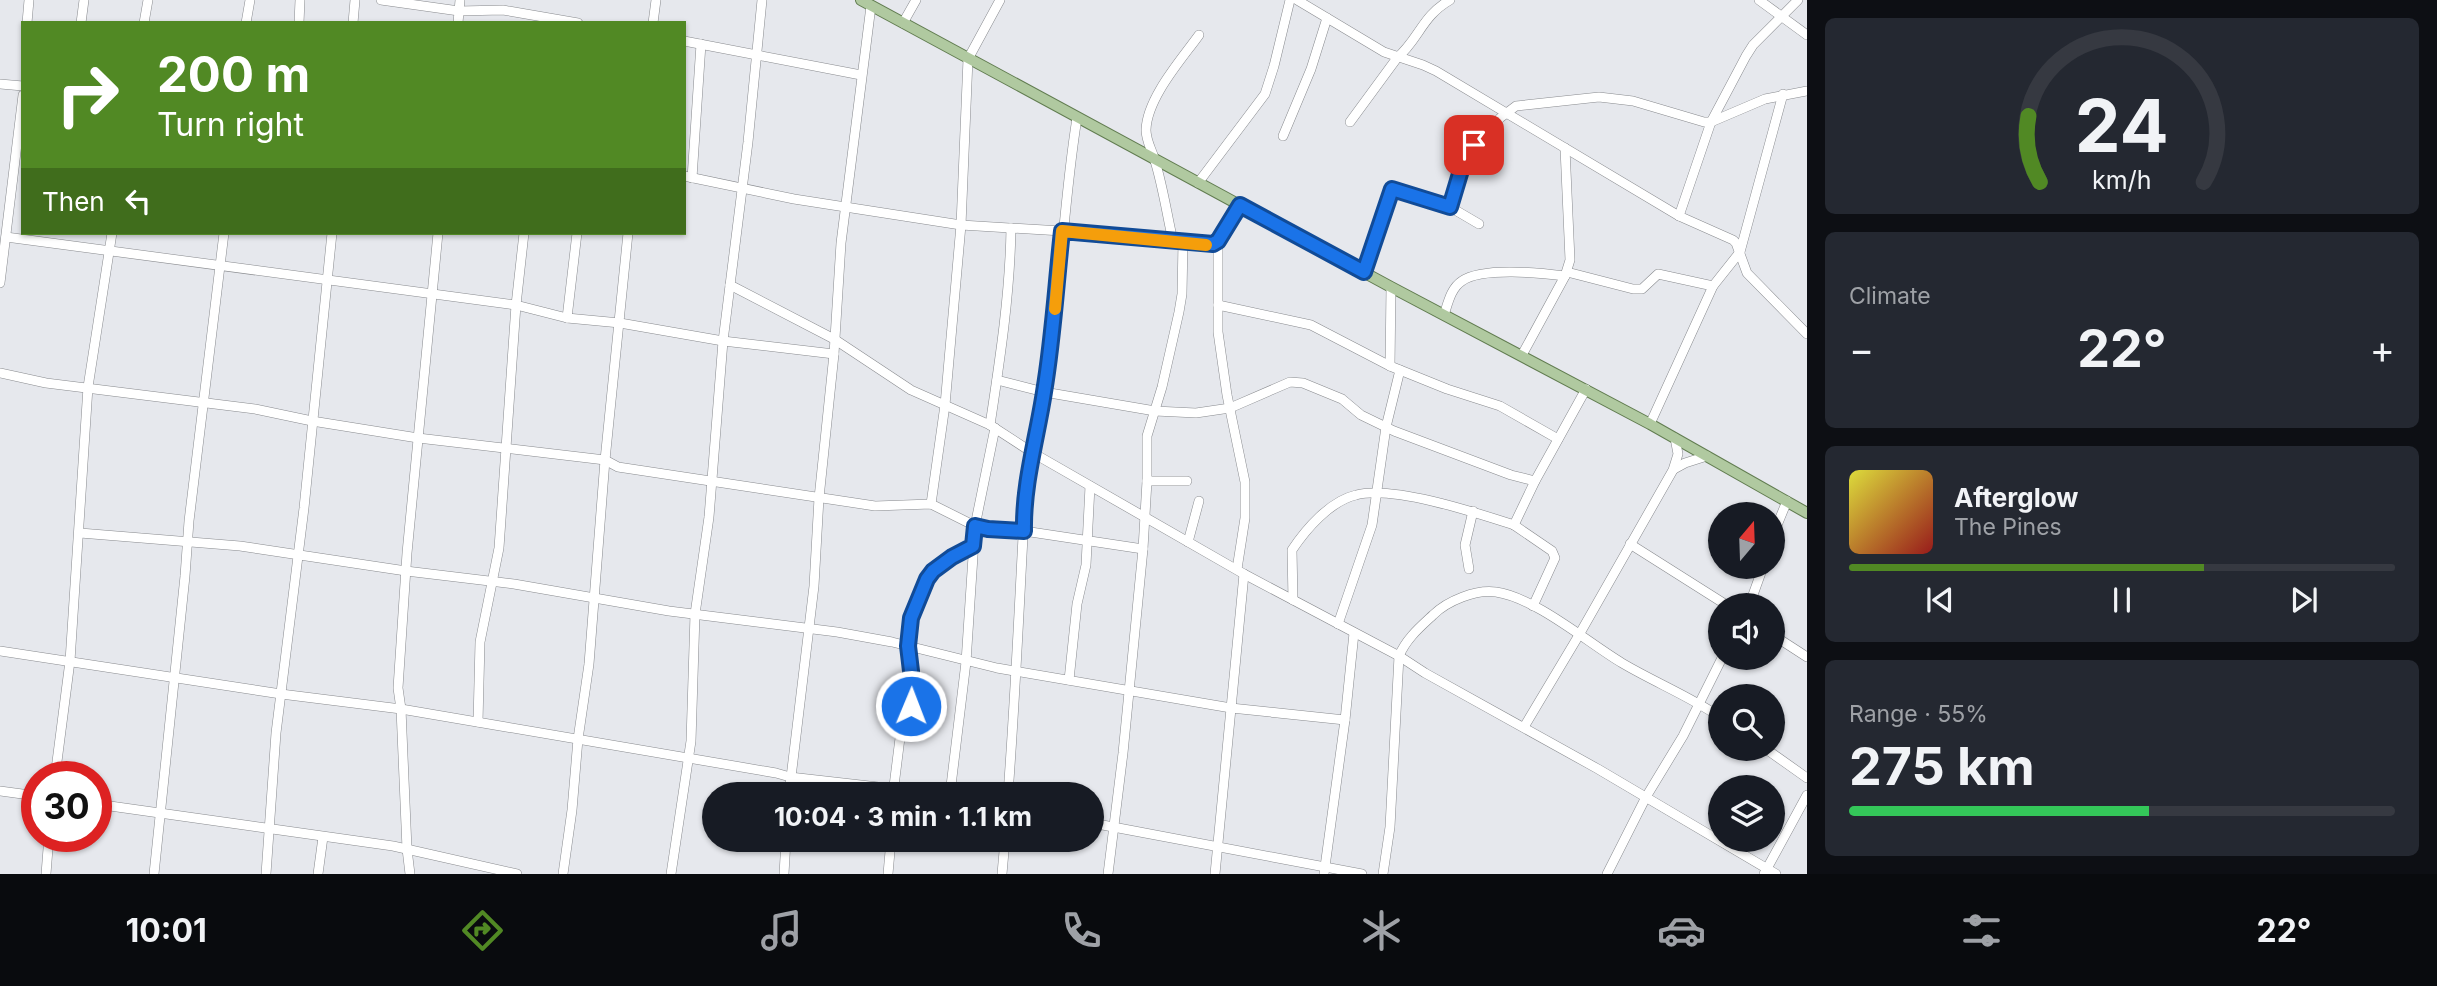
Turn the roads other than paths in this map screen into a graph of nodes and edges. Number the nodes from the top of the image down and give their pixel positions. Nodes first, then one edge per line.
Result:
1 (29, 0) edge
2 (84, 0) edge
3 (148, 0) edge
4 (250, 0) edge
5 (300, 0) edge
6 (355, 0) edge
7 (381, 0) edge
8 (460, 0) edge
9 (656, 0) edge
10 (762, 0) edge
11 (916, 0) edge
12 (1000, 0) edge
13 (1290, 0) edge
14 (1297, 0) edge
15 (1450, 0) edge
16 (1759, 0) edge
17 (1798, 0) edge
18 (866, 3) edge
19 (459, 10) junction
20 (1782, 16) junction
21 (1327, 18) junction
22 (545, 20) edge
23 (27, 21) edge
24 (81, 21) edge
25 (144, 21) edge
26 (246, 21) edge
27 (299, 21) edge
28 (353, 21) edge
29 (458, 21) edge
30 (653, 21) edge
31 (903, 23) junction
32 (1199, 35) dead end
33 (1807, 35) edge
34 (686, 41) edge
35 (701, 44) junction
36 (757, 54) junction
37 (1397, 58) junction
38 (968, 59) junction
39 (861, 75) junction
40 (0, 84) edge
41 (21, 86) edge
42 (1807, 91) edge
43 (1783, 94) junction
44 (21, 112) edge
45 (1505, 114) junction
46 (1077, 118) junction
47 (1350, 122) dead end
48 (1711, 122) junction
49 (1283, 136) dead end
50 (1565, 148) junction
51 (1155, 160) junction
52 (688, 177) edge
53 (1198, 183) junction
54 (742, 188) junction
55 (1240, 205) junction
56 (845, 207) junction
57 (1450, 207) junction
58 (1679, 216) junction
59 (1479, 223) dead end
60 (961, 225) junction
61 (1011, 228) junction
62 (1062, 231) junction
63 (112, 235) edge
64 (224, 235) edge
65 (331, 235) edge
66 (438, 235) edge
67 (524, 235) edge
68 (577, 235) edge
69 (628, 235) edge
70 (6, 237) junction
71 (1218, 241) junction
72 (1178, 242) junction
73 (110, 250) junction
74 (1740, 252) junction
75 (220, 266) junction
76 (1364, 272) junction
77 (1566, 274) junction
78 (326, 282) junction
79 (0, 283) edge
80 (730, 285) junction
81 (1713, 286) junction
82 (1391, 287) junction
83 (431, 294) junction
84 (1218, 304) junction
85 (516, 305) junction
86 (1444, 314) junction
87 (567, 318) junction
88 (620, 323) junction
89 (1807, 334) edge
90 (834, 339) junction
91 (723, 341) junction
92 (834, 354) junction
93 (1522, 355) junction
94 (1390, 366) junction
95 (1399, 370) junction
96 (0, 373) edge
97 (997, 380) junction
98 (88, 387) junction
99 (1586, 389) junction
100 (1044, 392) junction
101 (202, 402) junction
102 (945, 405) junction
103 (1230, 408) junction
104 (1155, 411) junction
105 (312, 421) junction
106 (1650, 424) junction
107 (1386, 426) junction
108 (993, 427) junction
109 (418, 438) junction
110 (1675, 438) junction
111 (1558, 439) junction
112 (506, 447) junction
113 (1033, 453) junction
114 (1707, 456) junction
115 (605, 460) junction
116 (1673, 470) junction
117 (711, 480) junction
118 (1147, 481) junction
119 (1186, 481) dead end
120 (1535, 481) junction
121 (1090, 486) junction
122 (1376, 493) junction
123 (819, 498) junction
124 (1199, 501) dead end
125 (1787, 501) junction
126 (931, 504) junction
127 (1785, 506) edge
128 (1473, 511) junction
129 (1807, 513) edge
130 (1144, 517) junction
131 (1514, 525) junction
132 (975, 526) junction
133 (1024, 531) junction
134 (80, 533) junction
135 (1088, 541) junction
136 (1188, 542) junction
137 (188, 543) junction
138 (1630, 544) junction
139 (973, 546) junction
140 (1143, 549) junction
141 (297, 554) junction
142 (1469, 569) dead end
143 (406, 571) junction
144 (1241, 571) junction
145 (493, 581) junction
146 (1708, 593) edge
147 (593, 599) junction
148 (1293, 600) junction
149 (1533, 606) junction
150 (695, 614) junction
151 (1338, 624) junction
152 (809, 629) junction
153 (1354, 633) junction
154 (1579, 635) junction
155 (1785, 643) edge
156 (908, 646) junction
157 (0, 651) edge
158 (1399, 656) junction
159 (1807, 657) edge
160 (70, 661) junction
161 (966, 662) junction
162 (1017, 670) junction
163 (1715, 670) edge
164 (174, 677) junction
165 (1069, 680) junction
166 (1128, 690) junction
167 (281, 694) junction
168 (1698, 704) junction
169 (1231, 708) junction
170 (401, 709) junction
171 (1708, 710) edge
172 (1345, 720) junction
173 (478, 722) junction
174 (1524, 727) junction
175 (578, 738) junction
176 (689, 757) junction
177 (57, 761) edge
178 (1783, 761) edge
179 (789, 777) junction
180 (1807, 778) edge
181 (789, 782) edge
182 (824, 782) edge
183 (894, 782) edge
184 (951, 782) edge
185 (1010, 782) edge
186 (0, 791) edge
187 (21, 794) edge
188 (1807, 795) edge
189 (1646, 797) junction
190 (112, 806) edge
191 (160, 812) junction
192 (1104, 825) edge
193 (1114, 827) junction
194 (270, 828) junction
195 (323, 837) junction
196 (1219, 846) junction
197 (407, 849) junction
198 (48, 852) edge
199 (785, 852) edge
200 (890, 852) edge
201 (1004, 852) edge
202 (1325, 870) edge
203 (1766, 871) edge
204 (46, 874) edge
205 (154, 874) edge
206 (266, 874) edge
207 (318, 874) edge
208 (410, 874) edge
209 (517, 874) edge
210 (563, 874) edge
211 (671, 874) edge
212 (784, 874) edge
213 (888, 874) edge
214 (1002, 874) edge
215 (1108, 874) edge
216 (1215, 874) edge
217 (1362, 874) edge
218 (1383, 874) edge
219 (1607, 874) edge
220 (1776, 874) edge

1 - 23 street
2 - 24 street
3 - 25 street
4 - 26 street
5 - 27 street
6 - 28 street
7 - 19 street
8 - 19 street
9 - 30 street
10 - 36 street
11 - 31 street
12 - 38 street
13 - 53 street
14 - 21 street
15 - 37 street
16 - 20 street
17 - 20 street
18 - 31 main road
18 - 39 street
19 - 22 street
19 - 29 street
20 - 33 street
20 - 48 street
21 - 37 street
21 - 49 street
31 - 38 main road
32 - 51 street
34 - 35 street
35 - 36 street
35 - 52 street
36 - 39 street
36 - 54 street
37 - 45 street
37 - 47 street
38 - 46 main road
38 - 60 street
39 - 56 street
40 - 41 street
42 - 43 street
43 - 48 street
43 - 74 street
44 - 70 street
45 - 48 street
45 - 50 street
45 - 57 street
46 - 51 main road
46 - 62 street
48 - 58 street
50 - 58 street
50 - 77 street
51 - 53 main road
51 - 72 street
52 - 54 street
53 - 55 main road
54 - 56 street
54 - 80 street
55 - 71 street
55 - 76 main road
56 - 60 street
56 - 90 street
57 - 59 street
57 - 76 street
58 - 74 street
60 - 61 street
60 - 102 street
61 - 62 street
61 - 97 street
62 - 72 street
62 - 100 street
63 - 73 street
64 - 75 street
65 - 78 street
66 - 83 street
67 - 85 street
68 - 87 street
69 - 88 street
70 - 73 street
70 - 79 street
71 - 72 street
71 - 84 street
72 - 104 street
73 - 75 street
73 - 98 street
74 - 81 street
74 - 89 street
75 - 78 street
75 - 101 street
76 - 82 main road
77 - 81 street
77 - 86 street
77 - 93 street
78 - 83 street
78 - 105 street
80 - 90 street
80 - 91 street
81 - 106 street
82 - 86 main road
82 - 94 street
83 - 85 street
83 - 109 street
84 - 94 street
84 - 103 street
85 - 87 street
85 - 112 street
86 - 93 main road
87 - 88 street
88 - 91 street
88 - 115 street
90 - 92 street
90 - 102 street
91 - 92 street
91 - 117 street
92 - 123 street
93 - 99 main road
94 - 95 street
95 - 107 street
95 - 111 street
96 - 98 street
97 - 100 street
97 - 108 street
98 - 101 street
98 - 134 street
99 - 106 main road
99 - 111 street
100 - 104 street
100 - 113 street
101 - 105 street
101 - 137 street
102 - 108 street
102 - 126 street
103 - 104 street
103 - 107 street
103 - 144 street
104 - 118 street
105 - 109 street
105 - 141 street
106 - 110 main road
107 - 120 street
107 - 122 street
108 - 113 street
108 - 132 street
109 - 112 street
109 - 143 street
110 - 114 main road
110 - 116 street
111 - 120 street
112 - 115 street
112 - 145 street
113 - 121 street
113 - 133 street
114 - 116 street
114 - 125 main road
115 - 117 street
115 - 147 street
116 - 138 street
117 - 123 street
117 - 150 street
118 - 119 street
118 - 130 street
120 - 131 street
121 - 130 street
121 - 135 street
122 - 128 street
122 - 148 street
122 - 151 street
123 - 126 street
123 - 152 street
124 - 136 street
125 - 127 street
125 - 129 main road
126 - 132 street
128 - 131 street
128 - 142 street
130 - 136 street
130 - 140 street
131 - 149 street
132 - 133 street
132 - 139 street
133 - 135 street
133 - 162 street
134 - 137 street
134 - 160 street
135 - 140 street
135 - 165 street
136 - 144 street
137 - 141 street
137 - 164 street
138 - 146 street
138 - 154 street
139 - 156 street
139 - 161 street
140 - 166 street
141 - 143 street
141 - 167 street
143 - 145 street
143 - 170 street
144 - 148 street
144 - 169 street
145 - 147 street
145 - 173 street
147 - 150 street
147 - 175 street
148 - 151 street
149 - 154 street
149 - 158 street
150 - 152 street
150 - 176 street
151 - 153 street
152 - 156 street
152 - 179 street
153 - 158 street
153 - 172 street
154 - 168 street
154 - 174 street
155 - 159 street
156 - 161 street
156 - 183 street
157 - 160 street
158 - 174 street
158 - 218 street
160 - 164 street
160 - 177 street
161 - 162 street
161 - 184 street
162 - 165 street
162 - 185 street
163 - 168 street
164 - 167 street
164 - 191 street
165 - 166 street
166 - 169 street
166 - 193 street
167 - 170 street
167 - 194 street
168 - 171 street
168 - 189 street
169 - 172 street
169 - 196 street
170 - 173 street
170 - 197 street
172 - 202 street
173 - 175 street
174 - 189 street
175 - 176 street
175 - 210 street
176 - 179 street
176 - 211 street
178 - 180 street
179 - 181 street
179 - 182 street
186 - 187 street
188 - 203 street
189 - 203 street
189 - 219 street
190 - 191 street
191 - 194 street
191 - 205 street
192 - 193 street
193 - 196 street
193 - 215 street
194 - 195 street
194 - 206 street
195 - 197 street
195 - 207 street
196 - 202 street
196 - 216 street
197 - 208 street
197 - 209 street
198 - 204 street
199 - 212 street
200 - 213 street
201 - 214 street
202 - 217 street
203 - 220 street

